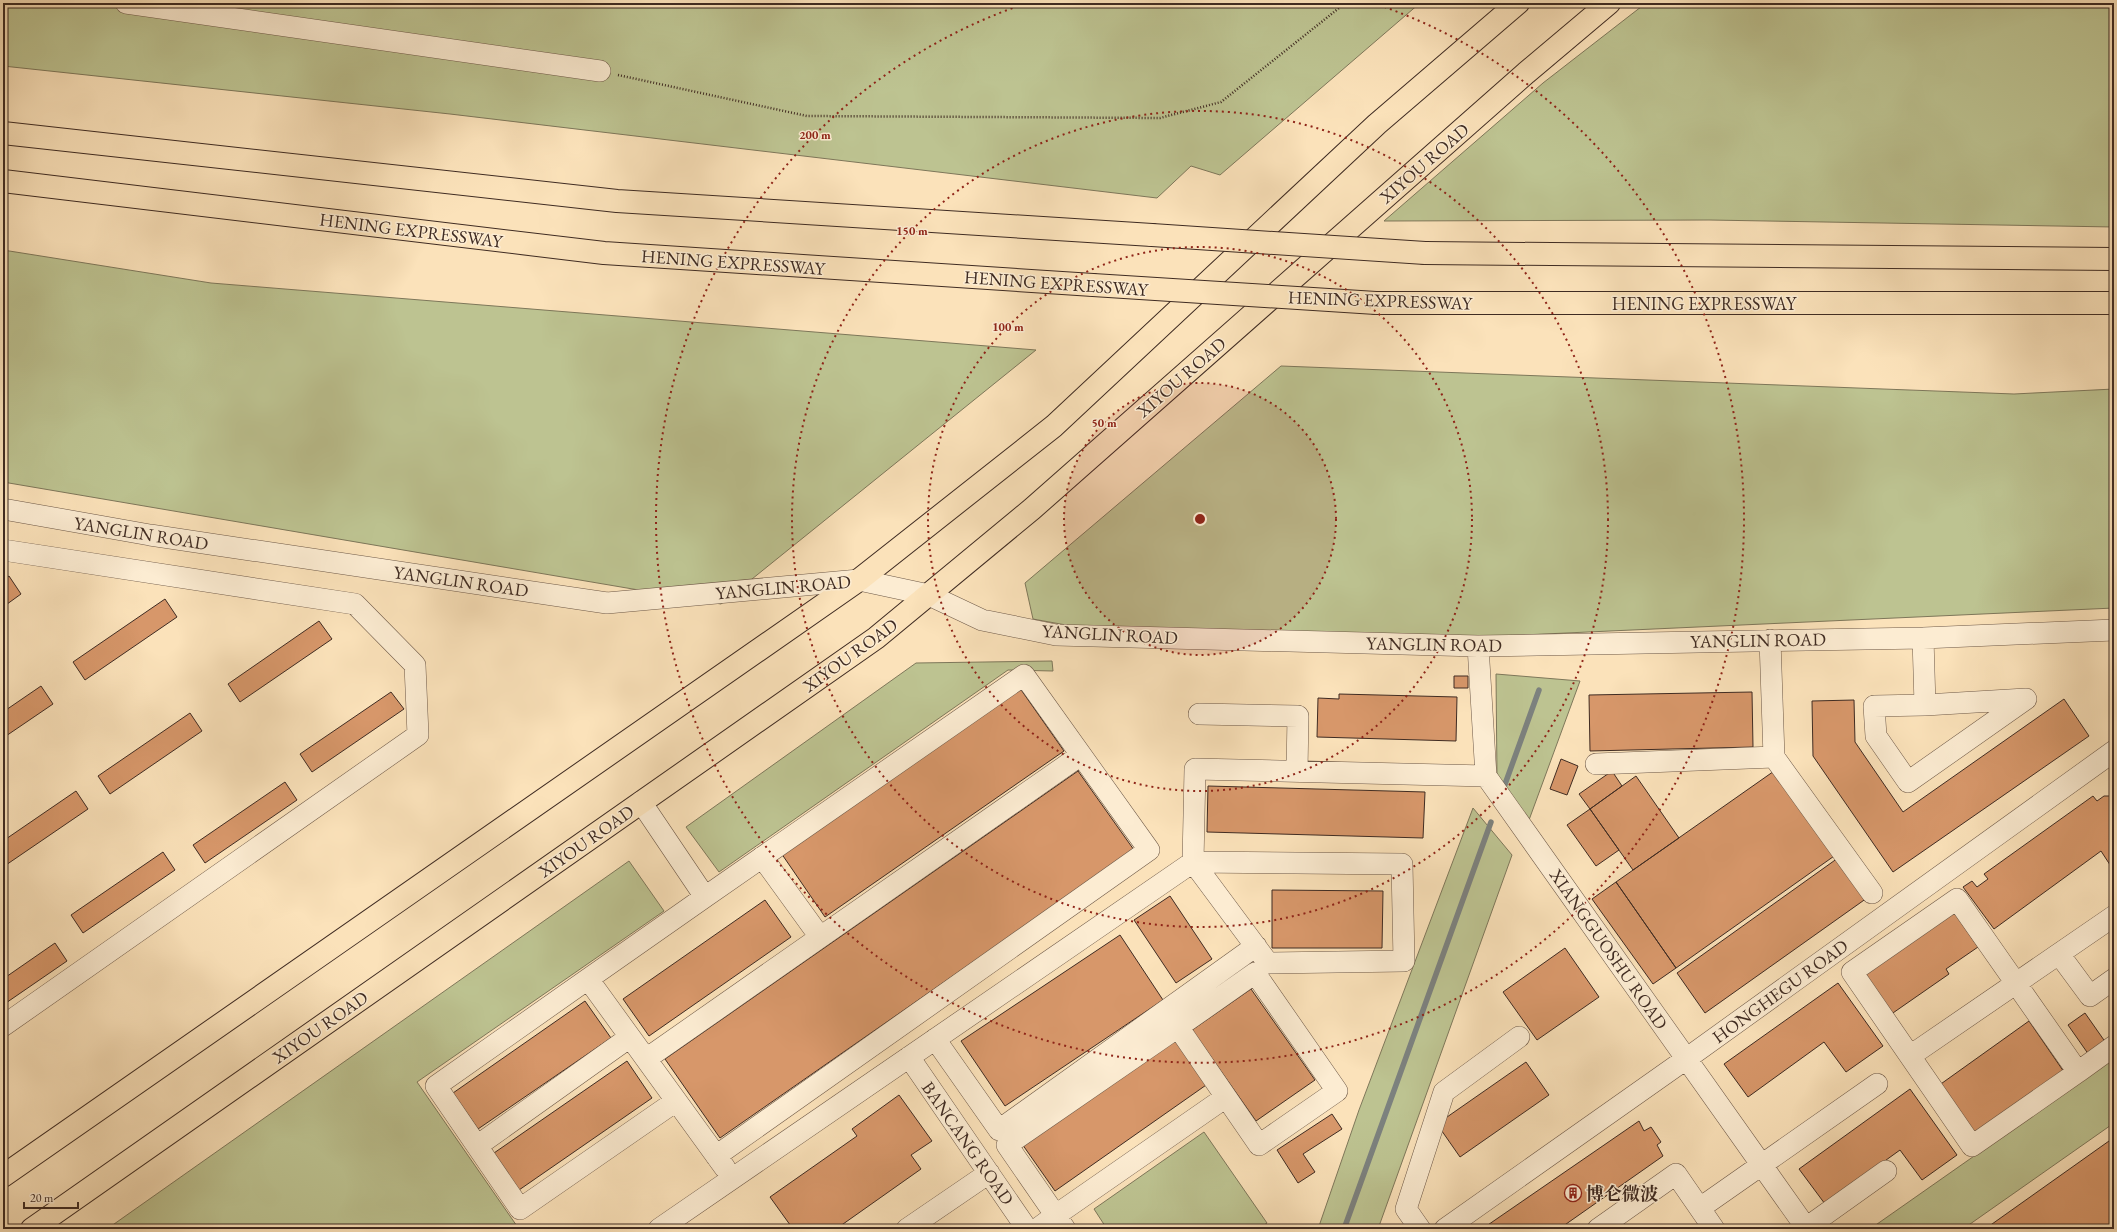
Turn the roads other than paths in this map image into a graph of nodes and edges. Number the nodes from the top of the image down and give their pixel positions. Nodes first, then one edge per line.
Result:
1 (126, 3) edge
2 (1518, 3) edge
3 (1609, 3) edge
4 (600, 71) road end
5 (3, 133) edge
6 (3, 181) edge
7 (2114, 259) edge
8 (2114, 303) edge
9 (3, 509) edge
10 (3, 550) edge
11 (859, 580) junction
12 (929, 595) junction
13 (2114, 630) edge
14 (1923, 638) junction
15 (1770, 640) junction
16 (1478, 646) junction
17 (1925, 705) junction
18 (1199, 714) dead end
19 (2114, 751) edge
20 (1081, 755) junction
21 (1774, 757) junction
22 (1596, 764) dead end
23 (1297, 771) junction
24 (1486, 776) junction
25 (641, 802) junction
26 (762, 856) junction
27 (1193, 862) junction
28 (1872, 893) dead end
29 (705, 897) junction
30 (2114, 916) edge
31 (820, 938) junction
32 (1256, 946) junction
33 (2059, 954) junction
34 (588, 979) junction
35 (2114, 979) edge
36 (2016, 983) junction
37 (3, 1026) edge
38 (1178, 1027) junction
39 (630, 1037) junction
40 (1519, 1037) dead end
41 (935, 1038) junction
42 (2114, 1046) edge
43 (1910, 1056) junction
44 (909, 1057) junction
45 (646, 1059) junction
46 (1686, 1059) junction
47 (2078, 1072) junction
48 (1877, 1084) dead end
49 (1226, 1097) junction
50 (676, 1101) junction
51 (477, 1146) junction
52 (716, 1156) junction
53 (1762, 1165) junction
54 (1886, 1171) dead end
55 (989, 1173) junction
56 (3, 1176) edge
57 (732, 1178) junction
58 (1700, 1208) junction
59 (1061, 1222) edge
60 (1806, 1228) edge
61 (32, 1229) edge
62 (659, 1229) edge
63 (907, 1229) edge
64 (1027, 1229) edge
65 (1037, 1229) edge
66 (1420, 1229) edge
67 (1445, 1229) edge
68 (1598, 1229) edge
69 (1714, 1229) edge

1 - 4 street
2 - 11 main road
3 - 12 main road, XIYOU ROAD
5 - 7 main road, bridge
6 - 8 main road, HENING EXPRESSWAY, bridge
9 - 11 street, YANGLIN ROAD
10 - 37 street
11 - 12 street, YANGLIN ROAD
11 - 56 main road
12 - 16 street, YANGLIN ROAD
12 - 25 main road, XIYOU ROAD
13 - 14 street, YANGLIN ROAD
14 - 15 street, YANGLIN ROAD
14 - 17 street
15 - 16 street, YANGLIN ROAD
15 - 21 street
16 - 24 street
17 - 17 street
18 - 23 street
19 - 46 street, HONGHEGU ROAD
20 - 26 street
20 - 31 street
20 - 52 street
21 - 22 street
21 - 28 street
23 - 24 street
23 - 27 street
24 - 46 street, XIANGGUOSHU ROAD
25 - 29 street
25 - 61 main road, XIYOU ROAD
26 - 29 street
26 - 31 street
27 - 32 street
27 - 32 street
27 - 41 street
29 - 34 street
30 - 33 street
31 - 45 street
32 - 41 street
33 - 35 street
33 - 36 street
34 - 39 street
34 - 51 street
36 - 43 street
36 - 43 street
36 - 47 street
38 - 49 street
38 - 49 street
38 - 59 street
39 - 45 street
39 - 51 street
40 - 66 street
41 - 44 street
42 - 47 street
43 - 47 street
44 - 55 street, BANCANG ROAD
44 - 57 street
45 - 50 street
46 - 53 street, XIANGGUOSHU ROAD
46 - 67 street, HONGHEGU ROAD
48 - 53 street
49 - 59 street
50 - 51 street
50 - 52 street
52 - 57 street
53 - 58 street
53 - 60 street, XIANGGUOSHU ROAD
54 - 60 street
55 - 63 street
55 - 64 street, BANCANG ROAD
57 - 62 street
58 - 68 street
58 - 69 street
59 - 65 street

